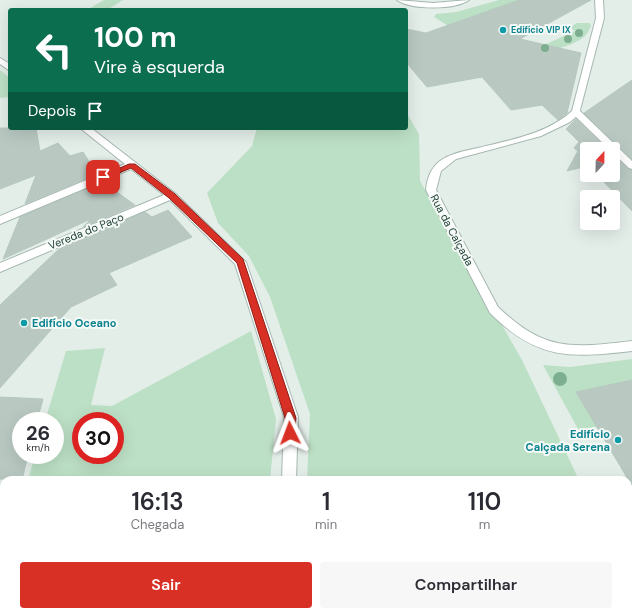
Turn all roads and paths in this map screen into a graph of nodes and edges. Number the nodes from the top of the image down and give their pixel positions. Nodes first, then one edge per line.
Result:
1 (401, 0) edge
2 (465, 0) edge
3 (599, 0) edge
4 (0, 60) edge
5 (8, 66) edge
6 (576, 112) junction
7 (88, 130) edge
8 (132, 165) junction
9 (632, 166) edge
10 (172, 196) junction
11 (0, 220) edge
12 (0, 268) edge
13 (632, 346) edge
14 (289, 476) edge

1 - 2 street
3 - 6 street
4 - 5 street
6 - 9 street
6 - 13 street, Rua da Calçada
7 - 8 street
8 - 10 street
8 - 11 street
10 - 12 street, Vereda do Paço
10 - 14 street

